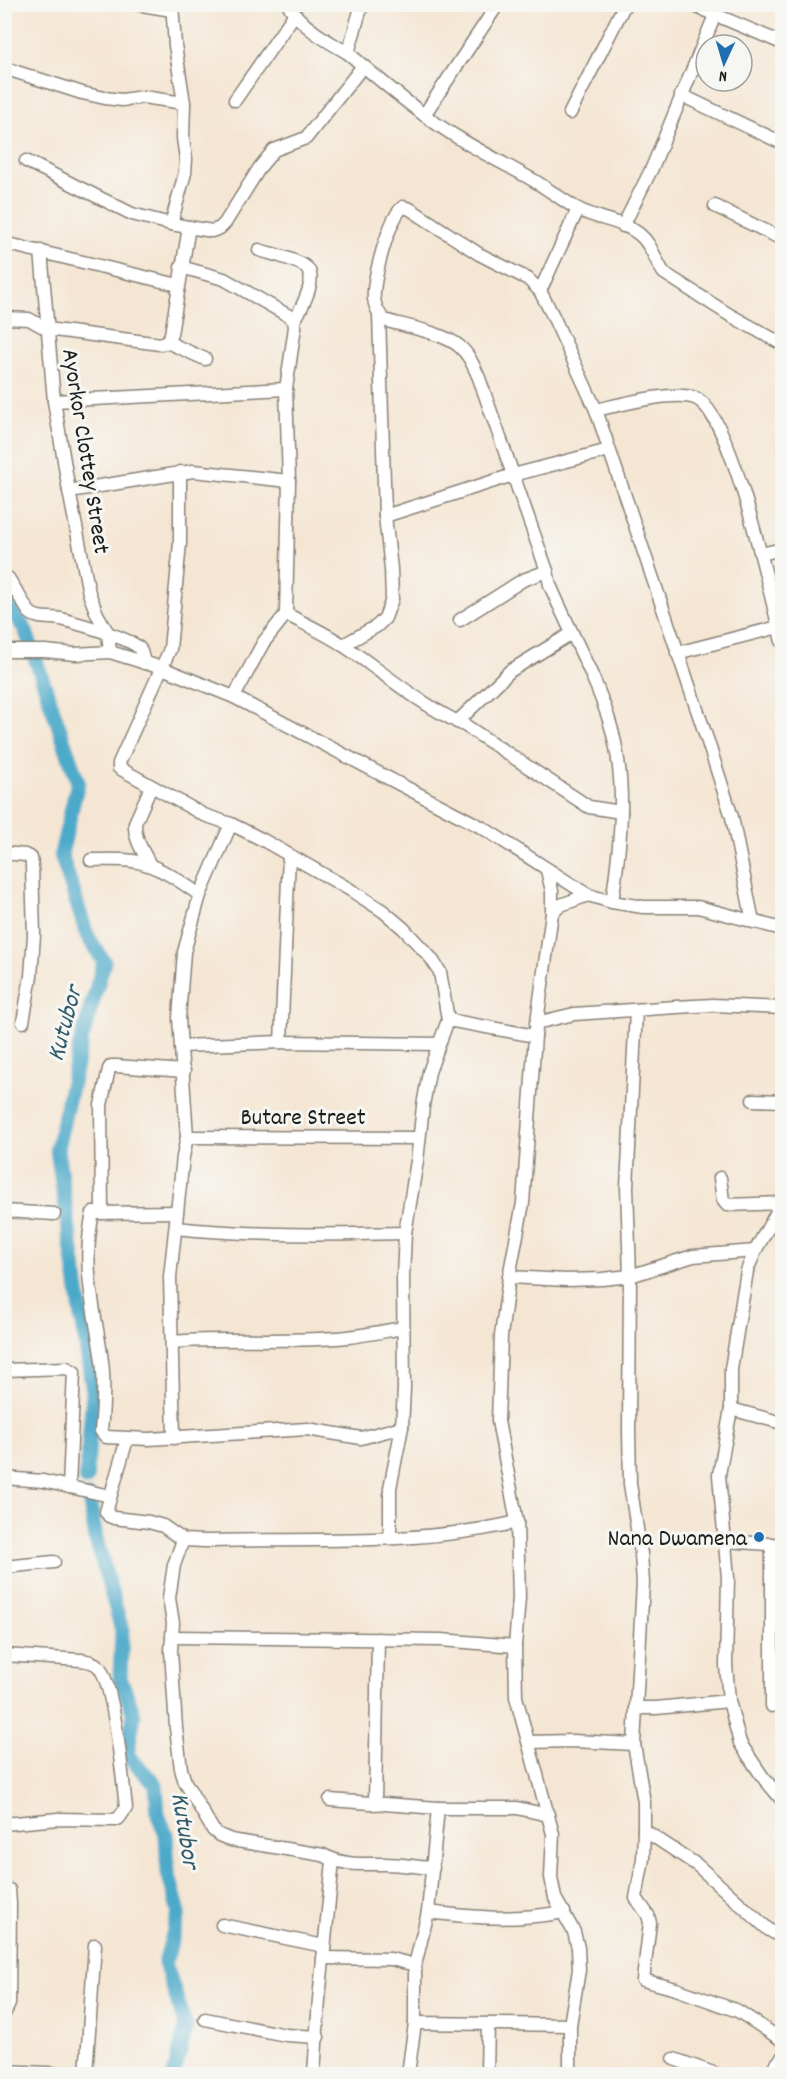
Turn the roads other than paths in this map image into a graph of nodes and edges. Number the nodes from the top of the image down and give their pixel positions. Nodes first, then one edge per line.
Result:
1 (136, 4) edge
2 (362, 4) edge
3 (498, 4) edge
4 (625, 4) edge
5 (690, 4) edge
6 (172, 7) edge
7 (291, 10) edge
8 (715, 15) junction
9 (783, 43) edge
10 (348, 53) junction
11 (363, 66) junction
12 (4, 68) edge
13 (681, 95) junction
14 (235, 100) dead end
15 (184, 103) junction
16 (570, 113) dead end
17 (424, 115) junction
18 (783, 143) edge
19 (26, 161) dead end
20 (715, 206) dead end
21 (578, 209) junction
22 (171, 224) junction
23 (623, 226) junction
24 (189, 227) junction
25 (783, 239) edge
26 (4, 243) edge
27 (259, 250) dead end
28 (41, 251) junction
29 (181, 267) junction
30 (178, 285) junction
31 (540, 291) junction
32 (379, 314) junction
33 (4, 318) edge
34 (294, 321) junction
35 (47, 329) junction
36 (167, 342) junction
37 (783, 344) edge
38 (205, 359) dead end
39 (286, 388) junction
40 (54, 400) junction
41 (596, 410) junction
42 (609, 450) junction
43 (180, 472) junction
44 (513, 475) junction
45 (289, 481) junction
46 (69, 491) junction
47 (385, 516) junction
48 (783, 549) edge
49 (761, 554) junction
50 (547, 571) junction
51 (8, 578) dead end
52 (286, 614) junction
53 (460, 620) dead end
54 (781, 627) edge
55 (108, 633) junction
56 (572, 633) junction
57 (783, 641) edge
58 (343, 645) junction
59 (4, 651) edge
60 (110, 652) junction
61 (677, 653) junction
62 (144, 663) junction
63 (162, 668) junction
64 (234, 697) junction
65 (458, 722) junction
66 (151, 787) junction
67 (621, 812) junction
68 (231, 824) junction
69 (4, 853) edge
70 (289, 856) junction
71 (91, 860) dead end
72 (150, 865) junction
73 (547, 870) junction
74 (200, 895) junction
75 (588, 895) junction
76 (612, 902) junction
77 (552, 913) junction
78 (753, 922) junction
79 (783, 929) edge
80 (783, 1008) edge
81 (636, 1011) junction
82 (448, 1020) junction
83 (23, 1022) dead end
84 (535, 1030) junction
85 (281, 1042) junction
86 (439, 1044) junction
87 (182, 1046) junction
88 (184, 1071) junction
89 (753, 1100) dead end
90 (783, 1101) edge
91 (187, 1137) junction
92 (419, 1138) junction
93 (720, 1178) dead end
94 (782, 1203) edge
95 (4, 1211) edge
96 (177, 1212) junction
97 (94, 1213) junction
98 (54, 1214) dead end
99 (176, 1228) junction
100 (405, 1233) junction
101 (755, 1251) junction
102 (509, 1276) junction
103 (630, 1276) junction
104 (403, 1328) junction
105 (172, 1342) junction
106 (4, 1370) edge
107 (731, 1410) junction
108 (783, 1423) edge
109 (402, 1427) junction
110 (174, 1438) junction
111 (127, 1439) junction
112 (4, 1478) edge
113 (69, 1487) junction
114 (110, 1496) junction
115 (517, 1522) junction
116 (390, 1537) junction
117 (183, 1540) junction
118 (724, 1541) junction
119 (778, 1545) edge
120 (54, 1562) dead end
121 (4, 1567) edge
122 (172, 1637) junction
123 (378, 1639) junction
124 (515, 1646) junction
125 (4, 1655) edge
126 (729, 1701) junction
127 (772, 1706) dead end
128 (636, 1708) junction
129 (529, 1742) junction
130 (634, 1744) junction
131 (330, 1800) dead end
132 (783, 1800) edge
133 (375, 1804) junction
134 (438, 1808) junction
135 (548, 1815) junction
136 (4, 1824) edge
137 (645, 1830) junction
138 (333, 1860) junction
139 (433, 1868) junction
140 (4, 1888) edge
141 (428, 1912) junction
142 (564, 1912) junction
143 (222, 1925) dead end
144 (783, 1937) edge
145 (94, 1945) dead end
146 (324, 1952) junction
147 (415, 1965) junction
148 (4, 2014) edge
149 (205, 2019) dead end
150 (415, 2023) junction
151 (488, 2024) junction
152 (570, 2025) junction
153 (318, 2037) junction
154 (783, 2040) edge
155 (674, 2058) dead end
156 (782, 2060) edge
157 (5, 2072) edge
158 (67, 2074) edge
159 (87, 2074) edge
160 (314, 2074) edge
161 (408, 2074) edge
162 (487, 2074) edge
163 (570, 2074) edge
164 (716, 2074) edge
165 (770, 2074) edge

1 - 6 street
2 - 10 street
3 - 17 street
4 - 16 street
5 - 8 street
6 - 15 street
7 - 10 street
7 - 14 street
8 - 9 street
8 - 13 street
10 - 11 street
11 - 17 street
11 - 24 street
12 - 15 street
13 - 18 street
13 - 23 street
15 - 22 street
17 - 21 street
19 - 22 street
20 - 25 street
21 - 23 street
21 - 31 street
22 - 24 street
23 - 37 street
24 - 29 street
26 - 28 street
27 - 34 street
28 - 30 street
28 - 35 street, Ayorkor Clottey Street
29 - 30 street
29 - 34 street
30 - 36 street
31 - 32 street
31 - 41 street
32 - 44 street
32 - 47 street
33 - 35 street
34 - 39 street
35 - 36 street
35 - 40 street, Ayorkor Clottey Street
36 - 38 street
39 - 40 street
39 - 45 street
40 - 46 street, Ayorkor Clottey Street
41 - 42 street
41 - 49 street
42 - 44 street
42 - 61 street
43 - 45 street
43 - 46 street
43 - 63 street
44 - 47 street
44 - 50 street
45 - 52 street
46 - 55 street, Ayorkor Clottey Street
47 - 58 street
48 - 49 street
49 - 54 street
50 - 53 street
50 - 56 street
51 - 55 street
52 - 58 street
52 - 64 street
54 - 57 street
54 - 61 street
55 - 60 street, Ayorkor Clottey Street
55 - 62 street
56 - 65 street
56 - 67 street
58 - 65 street
59 - 60 street
60 - 62 street
61 - 78 street
62 - 63 street
63 - 64 street
63 - 66 street
64 - 73 street
65 - 67 street
66 - 68 street
66 - 72 street
67 - 76 street
68 - 70 street
68 - 74 street
69 - 83 street
70 - 82 street
70 - 85 street
71 - 72 street
72 - 74 street
73 - 75 street
73 - 77 street
74 - 87 street
75 - 76 street
75 - 77 street
76 - 78 street
77 - 84 street
78 - 79 street
80 - 81 street
81 - 84 street
81 - 103 street
82 - 84 street
82 - 86 street
84 - 102 street
85 - 86 street
85 - 87 street
86 - 92 street
87 - 88 street
88 - 91 street
88 - 97 street
89 - 90 street
91 - 92 street, Butare Street
91 - 96 street
92 - 100 street
93 - 94 street
94 - 101 street
95 - 98 street
96 - 97 street
96 - 99 street
97 - 111 street
99 - 100 street
99 - 105 street
100 - 104 street
101 - 103 street
101 - 107 street
102 - 103 street
102 - 115 street
103 - 128 street
104 - 105 street
104 - 109 street
105 - 110 street
106 - 113 street
107 - 108 street
107 - 118 street
109 - 110 street
109 - 116 street
110 - 111 street
111 - 114 street
112 - 113 street
113 - 114 street
114 - 117 street
115 - 116 street
115 - 124 street
116 - 117 street
117 - 122 street
118 - 119 street
118 - 126 street
119 - 127 street
120 - 121 street
122 - 123 street
122 - 138 street
123 - 124 street
123 - 133 street
124 - 129 street
125 - 136 street
126 - 128 street
126 - 132 street
128 - 130 street
129 - 130 street
129 - 135 street
130 - 137 street
131 - 133 street
133 - 134 street
134 - 135 street
134 - 139 street
135 - 142 street
137 - 144 street
137 - 154 street
138 - 139 street
138 - 146 street
139 - 141 street
140 - 148 street
141 - 142 street
141 - 147 street
142 - 152 street
143 - 146 street
145 - 159 street
146 - 147 street
146 - 153 street
147 - 150 street
149 - 153 street
150 - 151 street
150 - 161 street
151 - 152 street
151 - 162 street
152 - 163 street
153 - 160 street
155 - 164 street
156 - 165 street
157 - 158 street

